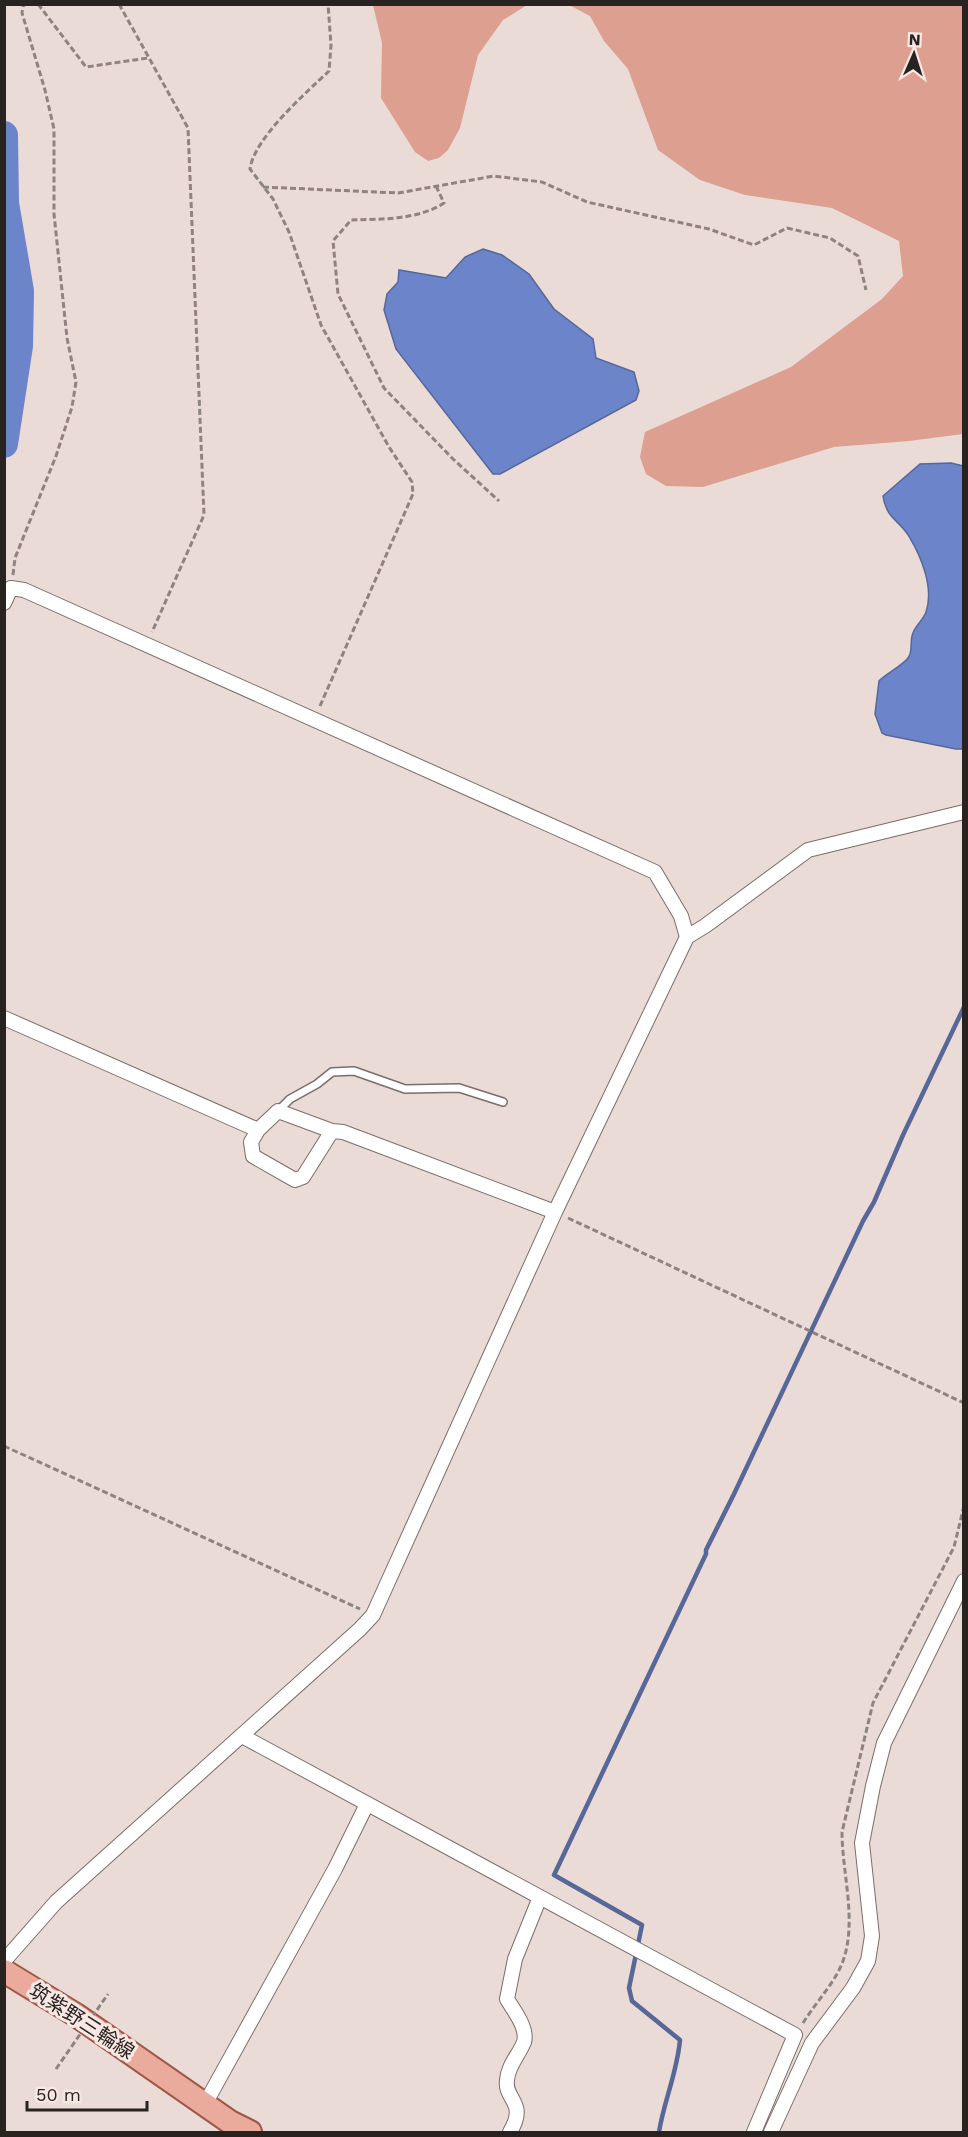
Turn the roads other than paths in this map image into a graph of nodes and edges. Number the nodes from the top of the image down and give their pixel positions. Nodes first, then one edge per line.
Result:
1 (8, 588) edge
2 (4, 603) edge
3 (963, 812) edge
4 (687, 937) junction
5 (4, 1018) edge
6 (503, 1102) dead end
7 (278, 1111) junction
8 (258, 1130) junction
9 (332, 1131) junction
10 (555, 1212) junction
11 (963, 1581) edge
12 (242, 1736) junction
13 (367, 1804) junction
14 (540, 1897) junction
15 (4, 1961) edge
16 (4, 1971) edge
17 (204, 2104) junction
18 (250, 2133) edge
19 (510, 2133) edge
20 (754, 2133) edge
21 (771, 2133) edge

1 - 2 street
1 - 4 street
3 - 4 street
4 - 10 street
5 - 8 street
6 - 7 lane
7 - 8 street
7 - 9 street
8 - 9 street
9 - 10 street
10 - 12 street
11 - 21 street
12 - 13 street
12 - 15 street
13 - 14 street
13 - 17 street
14 - 19 street
14 - 20 street
16 - 17 main road, 筑紫野三輪線
17 - 18 main road, 筑紫野三輪線

